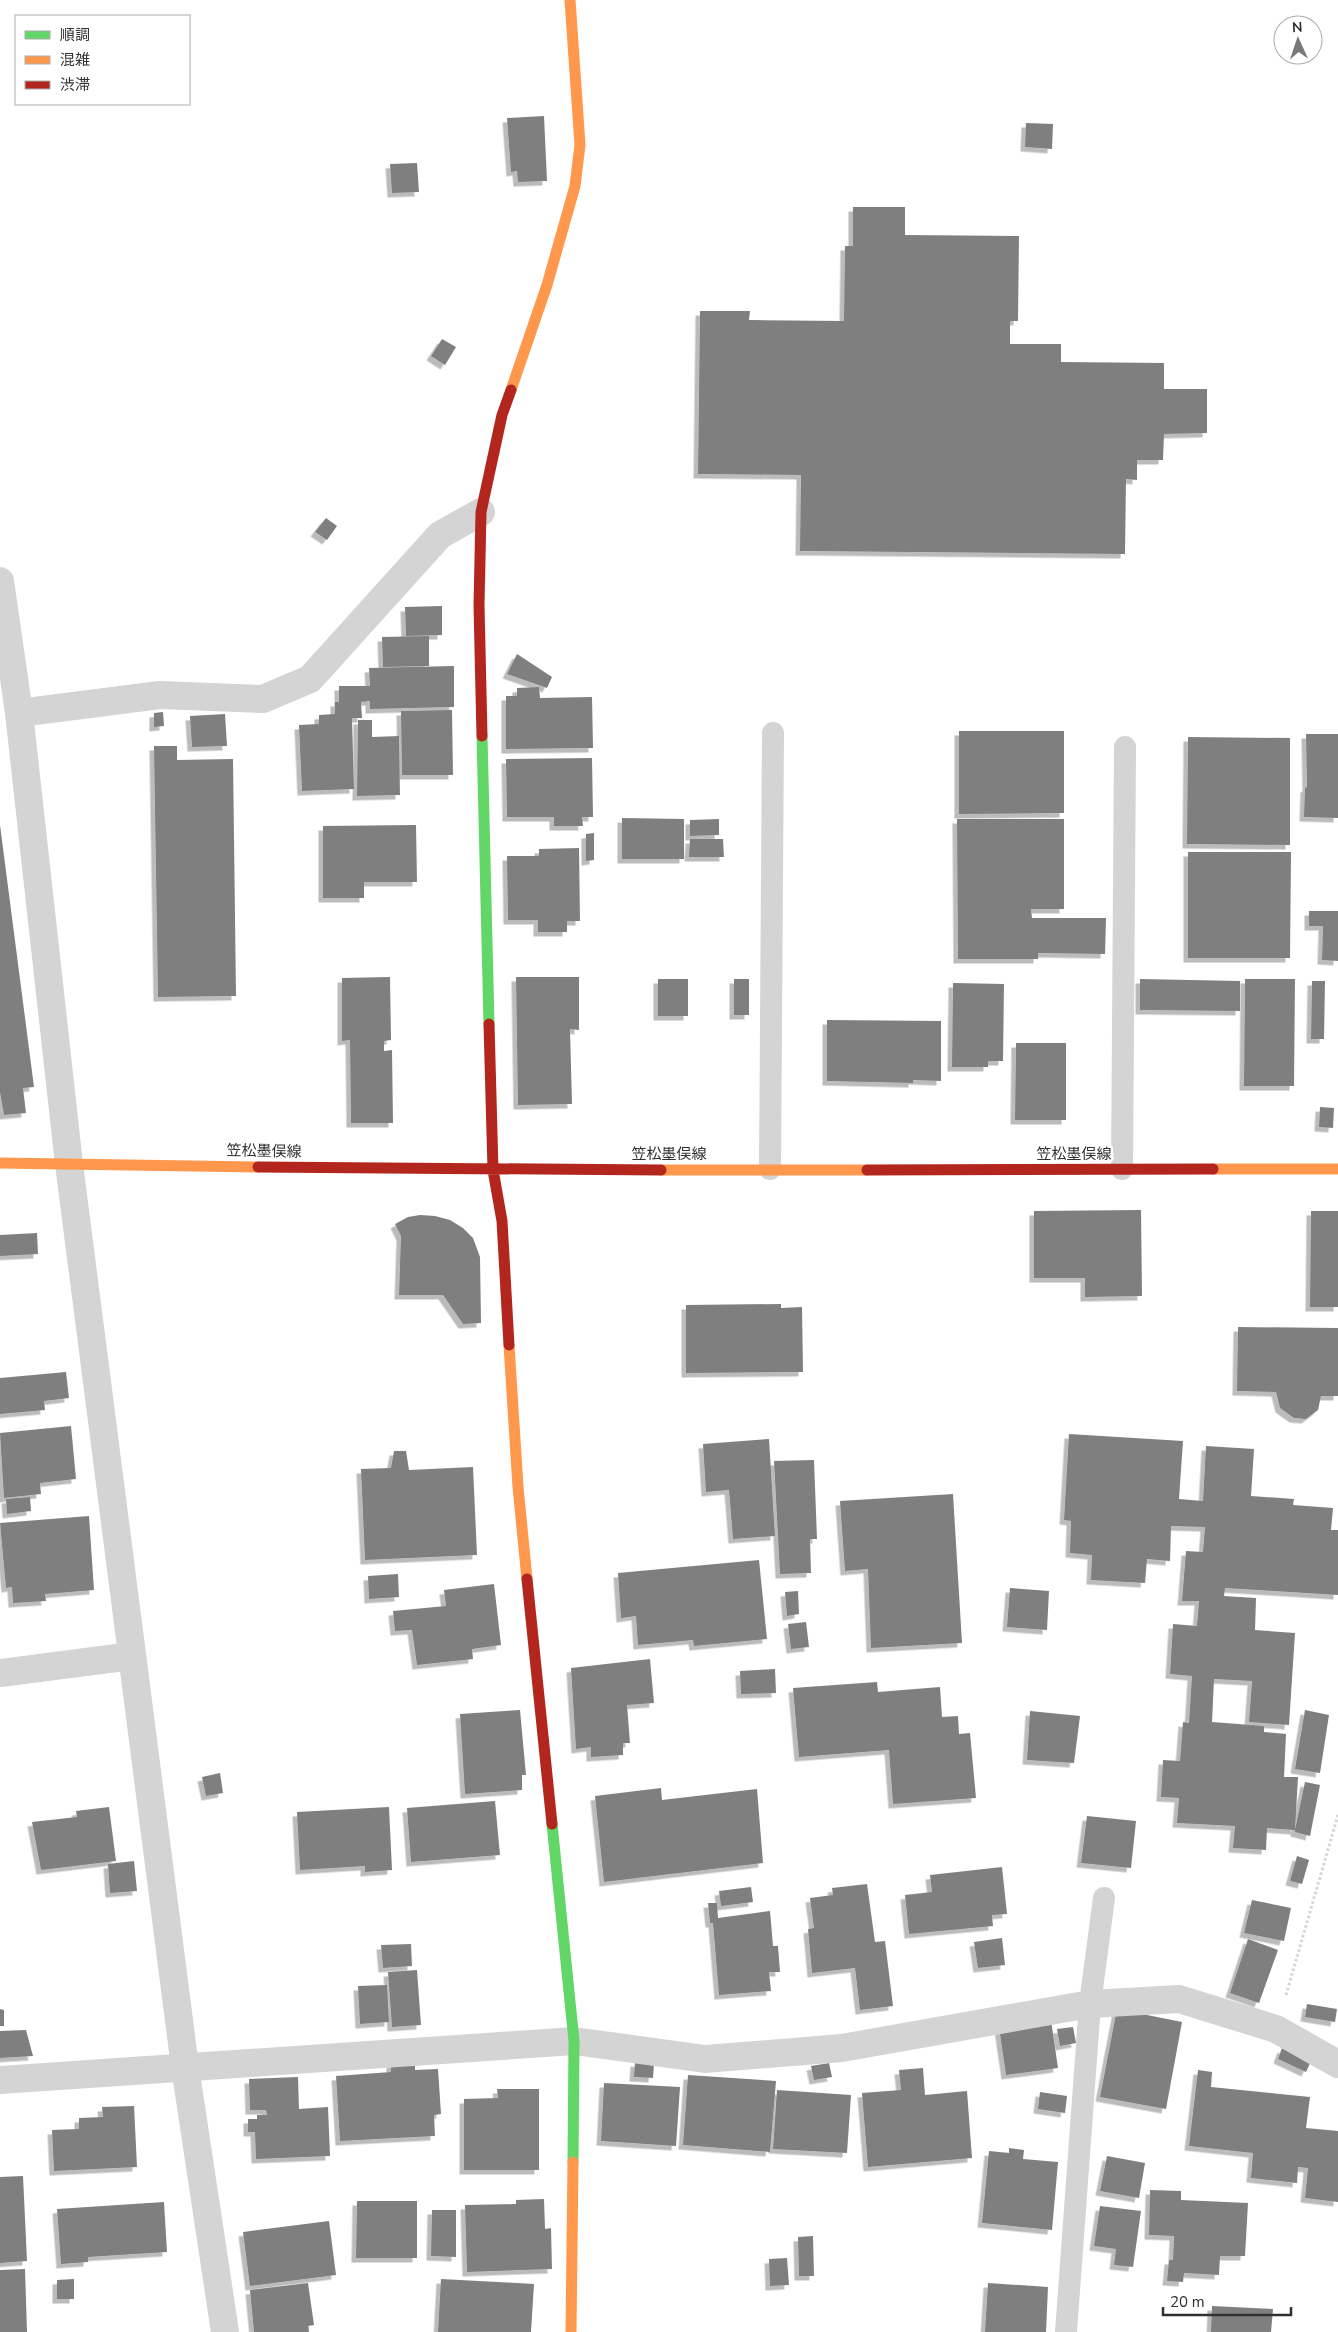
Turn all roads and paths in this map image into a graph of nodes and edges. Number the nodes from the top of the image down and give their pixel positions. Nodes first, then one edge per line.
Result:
1 (570, 0) edge
2 (481, 512) junction
3 (0, 581) edge
4 (19, 713) junction
5 (773, 733) dead end
6 (1125, 747) dead end
7 (0, 1163) edge
8 (69, 1164) junction
9 (770, 1169) junction
10 (1122, 1169) junction
11 (1338, 1169) edge
12 (493, 1170) junction
13 (132, 1656) junction
14 (0, 1674) edge
15 (1338, 1815) edge
16 (1104, 1898) dead end
17 (1090, 2004) junction
18 (1276, 2029) junction
19 (574, 2041) junction
20 (1338, 2064) edge
21 (185, 2067) junction
22 (0, 2080) edge
23 (225, 2332) edge
24 (571, 2332) edge
25 (1066, 2332) edge

1 - 2 street
2 - 4 street
2 - 12 street
3 - 4 street
4 - 8 street
5 - 9 lane
6 - 10 lane
7 - 8 street, 笠松墨俣線
8 - 12 street, 笠松墨俣線
8 - 13 street
9 - 10 street, 笠松墨俣線
9 - 12 street, 笠松墨俣線
10 - 11 street, 笠松墨俣線
12 - 19 street
13 - 14 street
13 - 21 street
15 - 18 path
16 - 17 lane
17 - 18 street
17 - 19 street
17 - 25 lane
18 - 20 street
19 - 21 street
19 - 24 street
21 - 22 street
21 - 23 street

